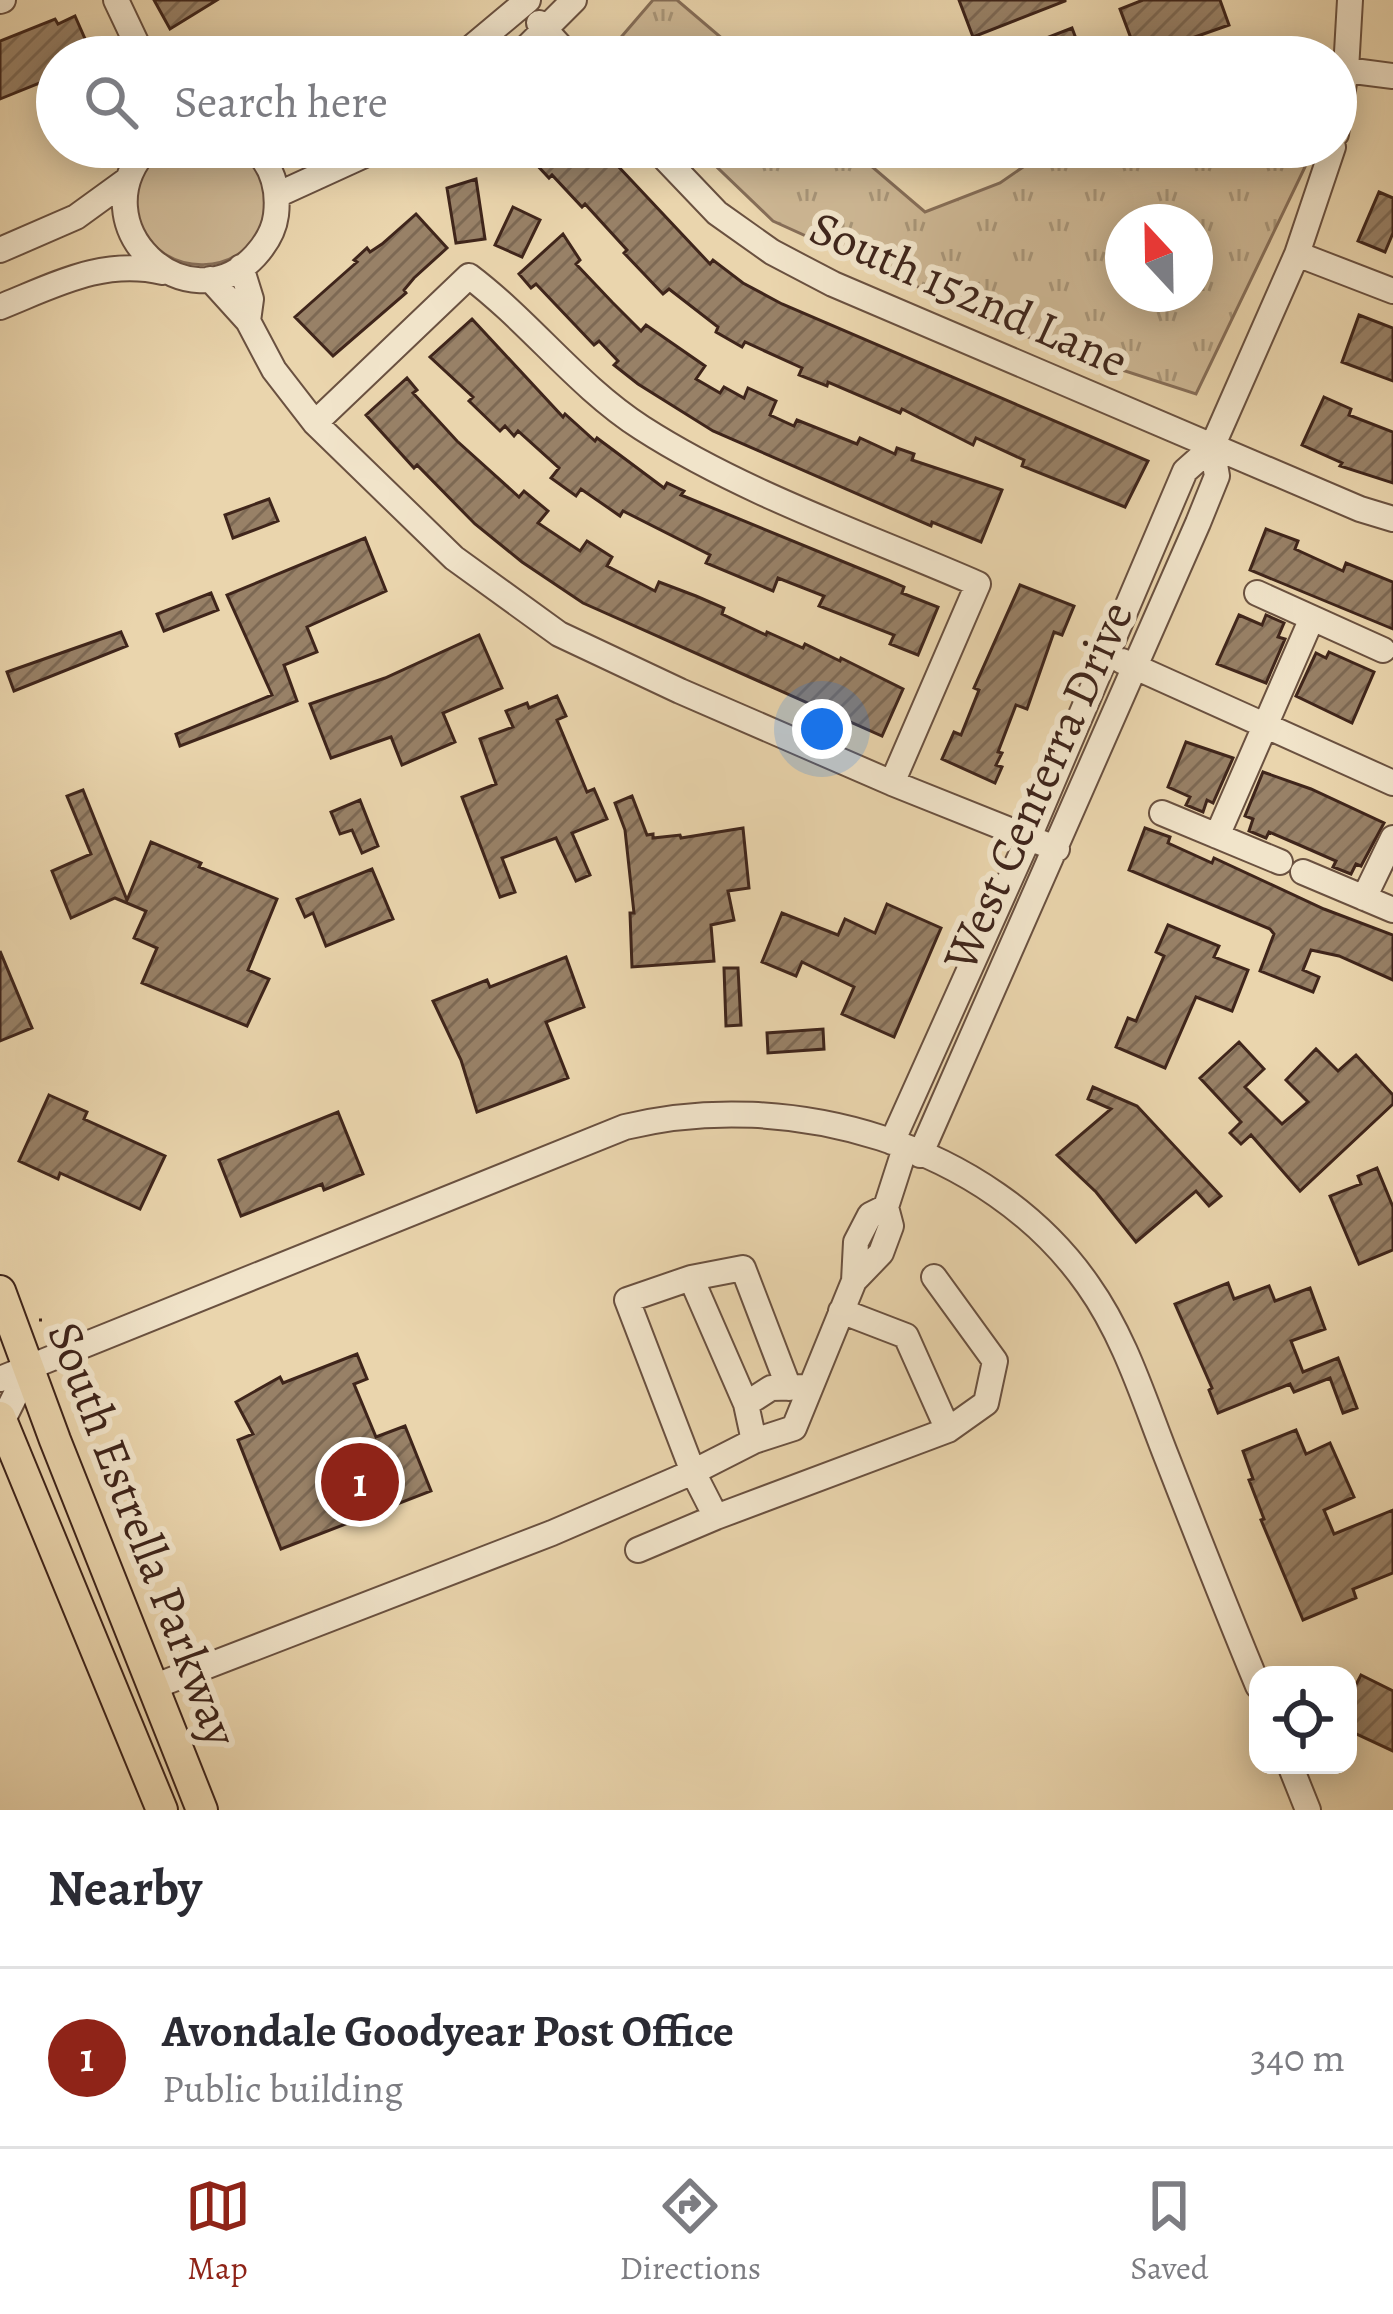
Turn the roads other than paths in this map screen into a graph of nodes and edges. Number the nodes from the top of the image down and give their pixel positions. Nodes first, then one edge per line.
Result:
1 (116, 0) edge
2 (574, 0) edge
3 (1350, 0) edge
4 (526, 2) edge
5 (546, 32) junction
6 (133, 36) edge
7 (485, 36) edge
8 (541, 36) edge
9 (550, 36) edge
10 (1348, 36) edge
11 (1357, 71) edge
12 (1393, 76) edge
13 (134, 168) edge
14 (270, 168) edge
15 (342, 168) edge
16 (674, 168) edge
17 (1326, 168) edge
18 (127, 179) junction
19 (277, 195) junction
20 (0, 250) edge
21 (1297, 254) junction
22 (241, 267) junction
23 (172, 274) junction
24 (210, 279) junction
25 (1393, 291) edge
26 (0, 307) edge
27 (248, 321) junction
28 (315, 423) junction
29 (1212, 447) junction
30 (1393, 519) edge
31 (1257, 592) dead end
32 (1312, 618) junction
33 (1383, 650) dead end
34 (1108, 655) junction
35 (1136, 667) junction
36 (1264, 725) junction
37 (892, 783) junction
38 (1393, 783) edge
39 (1162, 813) dead end
40 (1217, 836) junction
41 (1029, 837) junction
42 (1393, 838) edge
43 (1058, 849) junction
44 (1364, 898) junction
45 (1393, 910) edge
46 (906, 1148) junction
47 (886, 1207) junction
48 (856, 1242) junction
49 (881, 1253) junction
50 (934, 1277) dead end
51 (691, 1278) junction
52 (854, 1281) junction
53 (0, 1291) edge
54 (841, 1311) junction
55 (15, 1374) edge
56 (799, 1388) junction
57 (746, 1404) junction
58 (1, 1423) edge
59 (948, 1430) junction
60 (754, 1441) junction
61 (694, 1472) junction
62 (716, 1517) junction
63 (638, 1550) dead end
64 (63, 1574) junction
65 (1250, 1666) edge
66 (153, 1687) junction
67 (1294, 1774) edge
68 (165, 1810) edge
69 (202, 1810) edge
70 (1308, 1810) edge

1 - 6 street
2 - 5 street
3 - 10 street
4 - 5 street
4 - 7 street
5 - 8 street
5 - 9 street
11 - 12 street
13 - 18 street
14 - 19 street
15 - 19 street
16 - 29 street, South 152nd Lane
17 - 21 street, West Centerra Drive
18 - 20 street
18 - 23 street
19 - 22 street
21 - 25 street
21 - 29 street, West Centerra Drive
22 - 24 street
22 - 27 street
23 - 24 street
23 - 26 street
24 - 27 street
27 - 28 street
28 - 37 street
28 - 37 street
29 - 30 street, South 152nd Lane
29 - 34 street, West Centerra Drive
29 - 35 street, West Centerra Drive
31 - 32 street
32 - 33 street
32 - 36 street
34 - 35 street
34 - 41 street, West Centerra Drive
35 - 36 street
35 - 43 street, West Centerra Drive
36 - 38 street
36 - 40 street
37 - 41 street
39 - 40 street
40 - 44 street
41 - 43 street
41 - 46 street, West Centerra Drive
42 - 44 street
43 - 46 street, West Centerra Drive
44 - 45 street
46 - 47 street
46 - 55 street
46 - 65 street
47 - 48 street
47 - 49 street
48 - 49 street
48 - 52 street
49 - 52 street
50 - 59 street
51 - 56 street
51 - 57 street
51 - 61 street
52 - 54 street
53 - 55 main road, South Estrella Parkway
54 - 56 street
54 - 59 street
55 - 58 street
55 - 66 main road, South Estrella Parkway
56 - 57 street
56 - 60 street
57 - 60 street
58 - 64 main road, South Estrella Parkway
59 - 62 street
60 - 61 street
61 - 62 street
61 - 66 street
62 - 63 street
64 - 66 main road
64 - 68 main road, South Estrella Parkway
66 - 68 main road
66 - 69 main road, South Estrella Parkway
67 - 70 street

